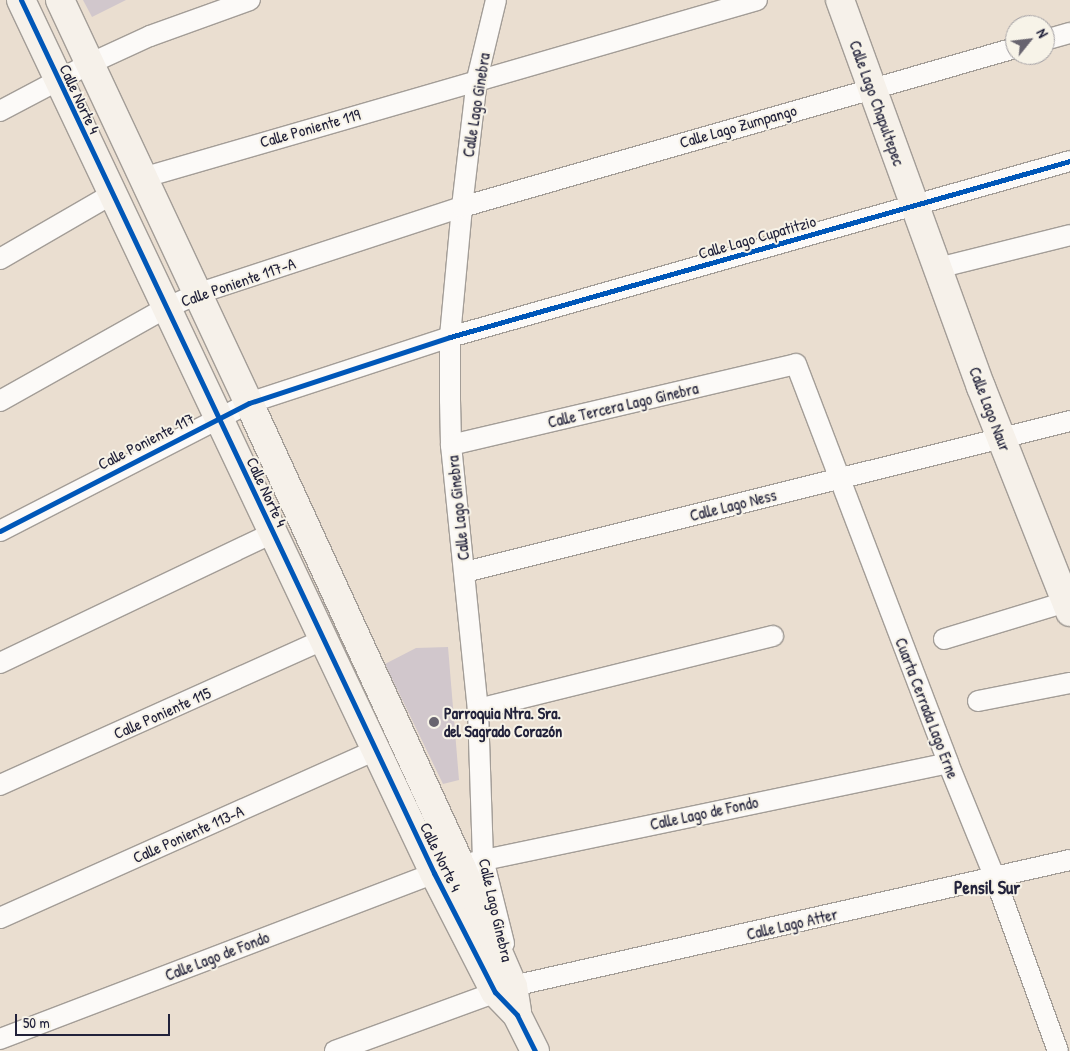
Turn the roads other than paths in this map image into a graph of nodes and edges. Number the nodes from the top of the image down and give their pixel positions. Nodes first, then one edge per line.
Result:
1 (21, 0) edge
2 (60, 0) edge
3 (250, 0) edge
4 (496, 0) edge
5 (757, 0) edge
6 (840, 0) edge
7 (1070, 33) edge
8 (1055, 37) edge
9 (1005, 51) edge
10 (89, 64) junction
11 (477, 79) junction
12 (58, 82) junction
13 (871, 88) junction
14 (0, 111) edge
15 (1070, 161) edge
16 (142, 178) junction
17 (112, 194) junction
18 (914, 206) junction
19 (462, 207) junction
20 (1070, 236) edge
21 (0, 260) edge
22 (938, 268) junction
23 (197, 294) junction
24 (166, 308) junction
25 (450, 337) junction
26 (796, 364) joint
27 (0, 401) edge
28 (250, 403) junction
29 (220, 417) junction
30 (1070, 421) edge
31 (1000, 437) junction
32 (451, 445) junction
33 (838, 478) junction
34 (0, 531) edge
35 (272, 533) junction
36 (465, 572) junction
37 (1068, 607) edge
38 (773, 636) dead end
39 (944, 639) dead end
40 (323, 640) junction
41 (0, 663) edge
42 (1070, 682) edge
43 (978, 701) dead end
44 (478, 709) junction
45 (376, 750) junction
46 (948, 762) junction
47 (0, 786) edge
48 (1070, 860) edge
49 (472, 863) junction
50 (434, 873) junction
51 (995, 878) junction
52 (0, 918) edge
53 (504, 989) junction
54 (0, 1039) edge
55 (335, 1051) edge
56 (535, 1051) edge
57 (1058, 1051) edge

1 - 12 street, Calle Norte 4
2 - 10 street, Calle Norte 4
3 - 10 street
4 - 11 street, Calle Lago Ginebra
5 - 11 street, Calle Poniente 119
6 - 13 street, Calle Lago Chapultepec
7 - 8 street
9 - 13 street, Calle Lago Zumpango
10 - 12 street
10 - 16 street, Calle Norte 4
11 - 16 street, Calle Poniente 119
11 - 19 street, Calle Lago Ginebra
12 - 14 street
12 - 17 street, Calle Norte 4
13 - 18 street, Calle Lago Chapultepec
13 - 19 street, Calle Lago Zumpango
15 - 18 street, Calle Lago Cupatitzio
16 - 23 street, Calle Norte 4
17 - 21 street
17 - 24 street, Calle Norte 4
18 - 22 street, Calle Lago Naur
18 - 25 street, Calle Lago Cupatitzio
19 - 23 street, Calle Poniente 117-A
19 - 25 street, Calle Lago Ginebra
20 - 22 street
22 - 31 street, Calle Lago Naur
23 - 24 street, Calle Poniente 117-A
23 - 28 street, Calle Norte 4
24 - 27 street, Calle Poniente 117-A
24 - 29 street, Calle Norte 4
25 - 28 street, Calle Poniente 117
25 - 32 street, Calle Lago Ginebra
26 - 32 street, Calle Tercera Lago Ginebra
26 - 33 street, Cuarta Cerrada Lago Erne
28 - 29 street, Calle Poniente 117
28 - 49 street, Calle Norte 4
29 - 34 street, Calle Poniente 117
29 - 35 street, Calle Norte 4
30 - 31 street, Calle Lago Ness
31 - 33 street, Calle Lago Ness
31 - 37 street, Calle Lago Naur
32 - 36 street, Calle Lago Ginebra
33 - 36 street, Calle Lago Ness
33 - 46 street, Cuarta Cerrada Lago Erne
35 - 40 street, Calle Norte 4
35 - 41 street
36 - 44 street, Calle Lago Ginebra
37 - 39 street
38 - 44 street
40 - 45 street, Calle Norte 4
40 - 47 street, Calle Poniente 115
42 - 43 street
44 - 49 street, Calle Lago Ginebra
45 - 50 street, Calle Norte 4
45 - 52 street, Calle Poniente 113-A
46 - 49 street, Calle Lago de Fondo
46 - 51 street, Cuarta Cerrada Lago Erne
48 - 51 street, Calle Lago Atter
49 - 53 street, Calle Norte 4
50 - 53 street, Calle Norte 4
50 - 54 street, Calle Lago de Fondo
51 - 53 street, Calle Lago Atter
51 - 57 street, Cuarta Cerrada Lago Erne
53 - 55 street, Calle Lago Atter
53 - 56 street

